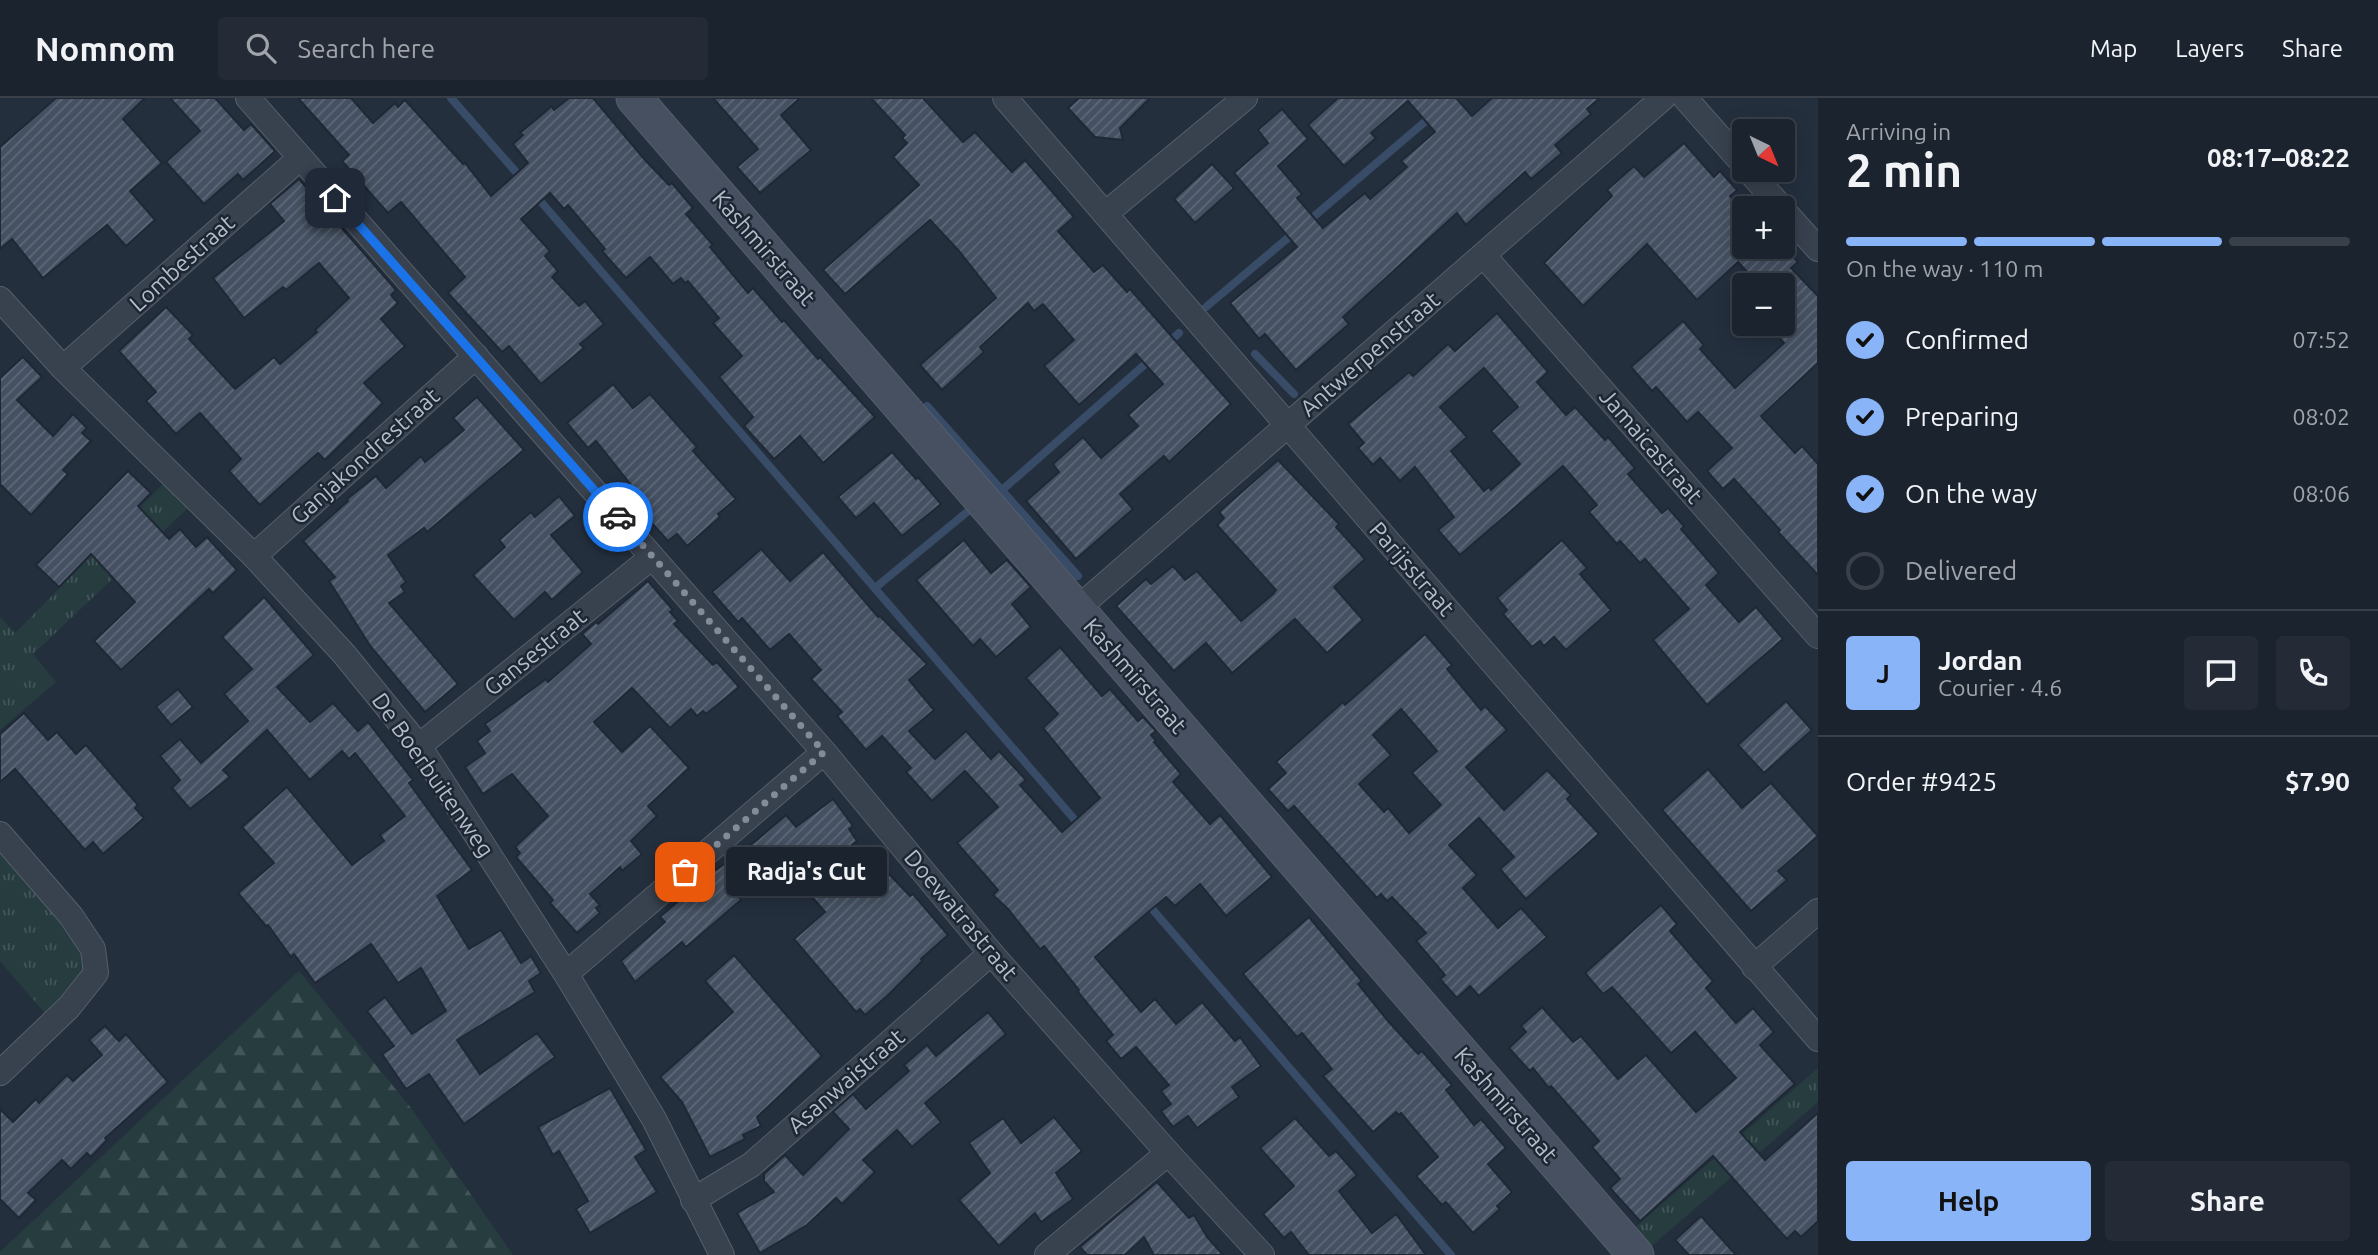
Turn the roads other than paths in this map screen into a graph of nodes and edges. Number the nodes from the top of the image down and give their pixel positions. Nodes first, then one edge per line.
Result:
1 (248, 98) edge
2 (634, 98) edge
3 (1005, 98) edge
4 (1245, 98) edge
5 (1662, 98) edge
6 (1685, 98) edge
7 (1732, 152) edge
8 (300, 158) junction
9 (1759, 182) edge
10 (1771, 196) edge
11 (1105, 214) junction
12 (1795, 223) edge
13 (1818, 249) edge
14 (1484, 256) junction
15 (0, 299) edge
16 (476, 356) junction
17 (63, 368) junction
18 (1288, 425) junction
19 (254, 556) junction
20 (652, 557) junction
21 (1077, 609) junction
22 (1818, 636) edge
23 (419, 746) junction
24 (824, 752) junction
25 (0, 834) edge
26 (1818, 911) edge
27 (991, 953) junction
28 (1754, 967) junction
29 (566, 974) junction
30 (1818, 1039) edge
31 (0, 1073) edge
32 (1168, 1153) junction
33 (693, 1200) junction
34 (722, 1255) edge
35 (1047, 1255) edge
36 (1262, 1255) edge
37 (1636, 1255) edge

1 - 8 street, Doewatrastraat
2 - 21 street, Kashmirstraat
3 - 11 street, Parijsstraat
4 - 11 street
5 - 14 street, Antwerpenstraat
6 - 7 street
8 - 16 street, Doewatrastraat
8 - 17 street, Lombestraat
9 - 10 street
11 - 18 street, Parijsstraat
12 - 13 street
14 - 18 street, Antwerpenstraat
14 - 22 street, Jamaicastraat
15 - 17 street, De Boerbuitenweg
16 - 19 street, Ganjakondrestraat
16 - 20 street, Doewatrastraat
17 - 19 street, De Boerbuitenweg
18 - 21 street, Antwerpenstraat
18 - 28 street, Parijsstraat
19 - 23 street, De Boerbuitenweg
20 - 23 street, Gansestraat
20 - 24 street, Doewatrastraat
21 - 37 street, Kashmirstraat
23 - 29 street, De Boerbuitenweg
24 - 27 street, Doewatrastraat
24 - 29 street
25 - 31 street
26 - 28 street
27 - 32 street, Doewatrastraat
27 - 33 street, Asanwaistraat
28 - 30 street, Parijsstraat
29 - 33 street, De Boerbuitenweg
32 - 35 street
32 - 36 street, Doewatrastraat
33 - 34 street, De Boerbuitenweg

